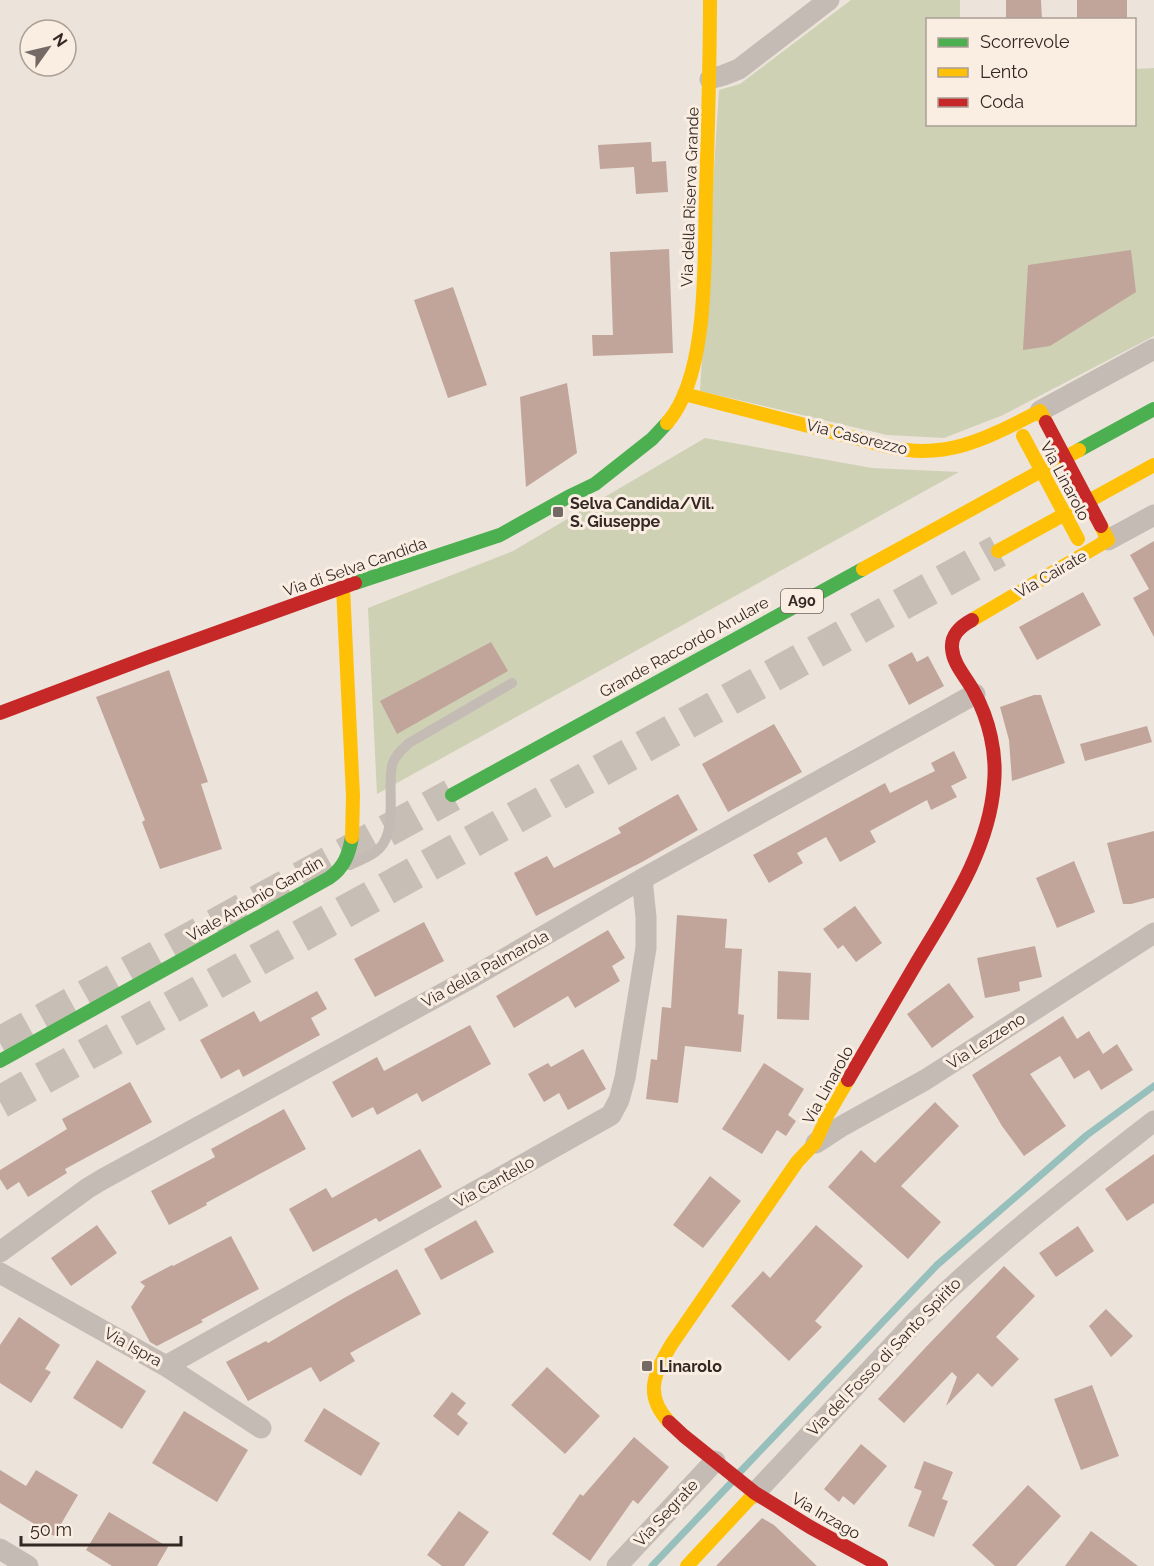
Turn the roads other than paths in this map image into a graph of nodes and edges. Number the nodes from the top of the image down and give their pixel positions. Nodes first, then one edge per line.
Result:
1 (710, 0) edge
2 (830, 0) edge
3 (710, 79) junction
4 (1154, 349) edge
5 (684, 393) junction
6 (1154, 409) edge
7 (1043, 416) junction
8 (1016, 423) junction
9 (1154, 465) edge
10 (1154, 515) edge
11 (1104, 533) junction
12 (998, 551) tunnel mouth
13 (1086, 554) junction
14 (343, 587) junction
15 (953, 638) joint
16 (512, 683) dead end
17 (975, 694) junction
18 (0, 713) edge
19 (452, 795) tunnel mouth
20 (339, 870) junction
21 (642, 879) junction
22 (1154, 933) edge
23 (0, 1060) edge
24 (1154, 1121) edge
25 (815, 1143) junction
26 (0, 1252) edge
27 (0, 1273) edge
28 (166, 1366) junction
29 (261, 1428) dead end
30 (715, 1461) junction
31 (755, 1493) junction
32 (0, 1549) edge
33 (28, 1566) edge
34 (617, 1566) edge
35 (687, 1566) edge
36 (881, 1566) edge

1 - 3 main road, Via della Riserva Grande
2 - 3 street
3 - 5 main road, Via della Riserva Grande
4 - 7 street, Via Casorezzo
5 - 8 main road, Via Casorezzo
5 - 14 main road, Via di Selva Candida
6 - 19 main road, Grande Raccordo Anulare / A90
7 - 8 main road, Via Casorezzo
7 - 11 main road, Via Linarolo, bridge
8 - 13 main road, Via Linarolo, bridge
9 - 12 main road
10 - 11 street, Via Cairate
11 - 13 main road, Via Cairate
13 - 15 main road, Via Cairate
14 - 18 main road, Via di Selva Candida
14 - 20 main road, Viale Antonio Gandin
15 - 17 main road, Via Linarolo
16 - 20 lane
17 - 21 street, Via della Palmarola
17 - 25 main road, Via Linarolo
20 - 23 main road, Viale Antonio Gandin
21 - 26 street, Via della Palmarola
21 - 28 street, Via Cantello
22 - 25 street, Via Lezzeno
24 - 31 street, Via del Fosso di Santo Spirito
25 - 30 main road, Via Linarolo
27 - 28 street, Via Ispra
28 - 29 street, Via Ispra
30 - 31 main road, Via Linarolo
30 - 34 street, Via Segrate
31 - 35 main road, Via del Fosso di Santo Spirito
31 - 36 main road, Via Inzago
32 - 33 street

